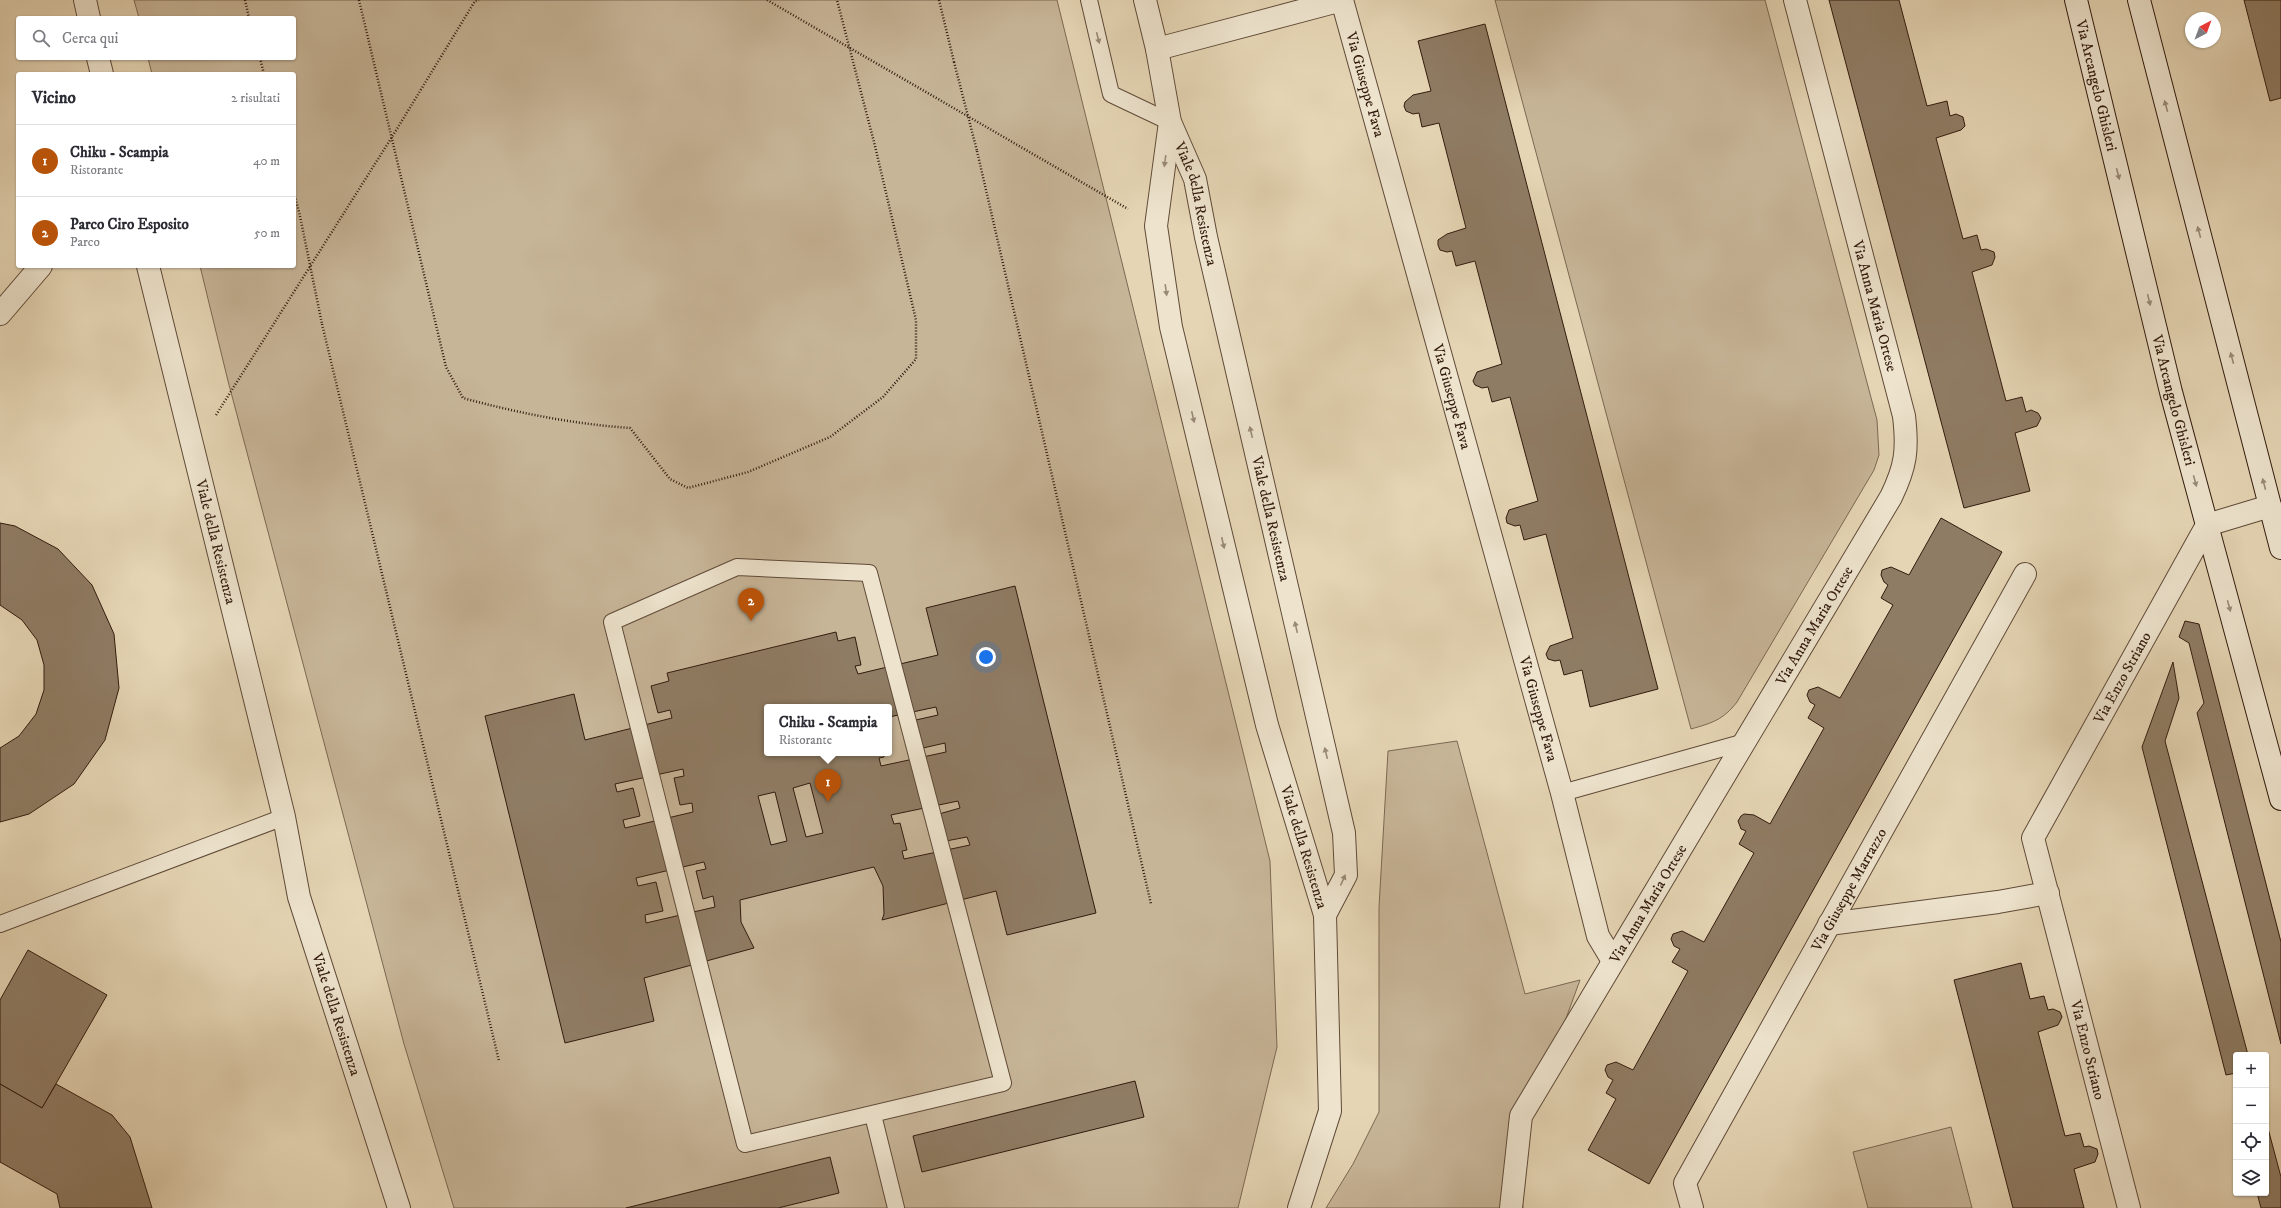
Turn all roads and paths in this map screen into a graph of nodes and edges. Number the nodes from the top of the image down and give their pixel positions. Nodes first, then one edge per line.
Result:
1 (85, 0) edge
2 (245, 0) edge
3 (359, 0) edge
4 (479, 0) edge
5 (767, 0) edge
6 (837, 0) edge
7 (939, 0) edge
8 (1088, 0) edge
9 (1145, 0) edge
10 (1342, 0) edge
11 (1795, 0) edge
12 (2076, 0) edge
13 (2139, 0) edge
14 (89, 16) edge
15 (249, 16) edge
16 (849, 48) junction
17 (1157, 49) junction
18 (98, 60) edge
19 (260, 60) edge
20 (102, 72) edge
21 (264, 72) edge
22 (1170, 122) junction
23 (392, 137) junction
24 (296, 201) edge
25 (1156, 226) junction
26 (39, 268) edge
27 (148, 268) edge
28 (0, 314) edge
29 (194, 450) junction
30 (2270, 506) junction
31 (2207, 525) junction
32 (2281, 548) edge
33 (2025, 574) dead end
34 (1745, 742) junction
35 (1562, 793) junction
36 (2281, 799) edge
37 (284, 817) junction
38 (2048, 893) junction
39 (1151, 904) dead end
40 (1325, 915) junction
41 (0, 924) edge
42 (1829, 924) junction
43 (1613, 961) junction
44 (499, 1061) dead end
45 (873, 1115) junction
46 (399, 1208) edge
47 (896, 1208) edge
48 (1299, 1208) edge
49 (1511, 1208) edge
50 (1692, 1208) edge
51 (2129, 1208) edge

1 - 14 street
2 - 15 path
3 - 23 path
4 - 23 path
5 - 16 path
6 - 16 path
7 - 39 path, bridge
8 -> 22 lane
9 - 17 street, Viale della Resistenza
10 - 17 street, Via Giuseppe Fava
10 - 35 street, Via Giuseppe Fava
11 - 34 street, Via Anna Maria Ortese
12 -> 31 street, Via Arcangelo Ghisleri
30 -> 13 street
16 - 23 path
16 - 25 path
17 - 22 street, Viale della Resistenza
18 - 20 street
19 - 21 path
22 -> 25 street, Viale della Resistenza
40 -> 22 street, Viale della Resistenza
23 - 29 path
24 - 44 path, bridge
25 -> 40 street, Viale della Resistenza
26 - 28 street
27 - 29 street, Viale della Resistenza
29 - 37 street, Viale della Resistenza
30 - 31 street
30 - 32 street
31 -> 36 street, Via Arcangelo Ghisleri
31 - 38 street, Via Enzo Striano
33 - 42 street, Via Giuseppe Marrazzo
34 - 35 lane
34 - 43 street, Via Anna Maria Ortese
35 - 43 street, Via Giuseppe Fava
37 - 41 lane
37 - 46 street, Viale della Resistenza
38 - 42 street
38 - 51 street, Via Enzo Striano
40 - 48 street, Viale della Resistenza
42 - 50 street, Via Giuseppe Marrazzo
43 - 49 street, Via Anna Maria Ortese
45 - 45 lane
45 - 47 lane

